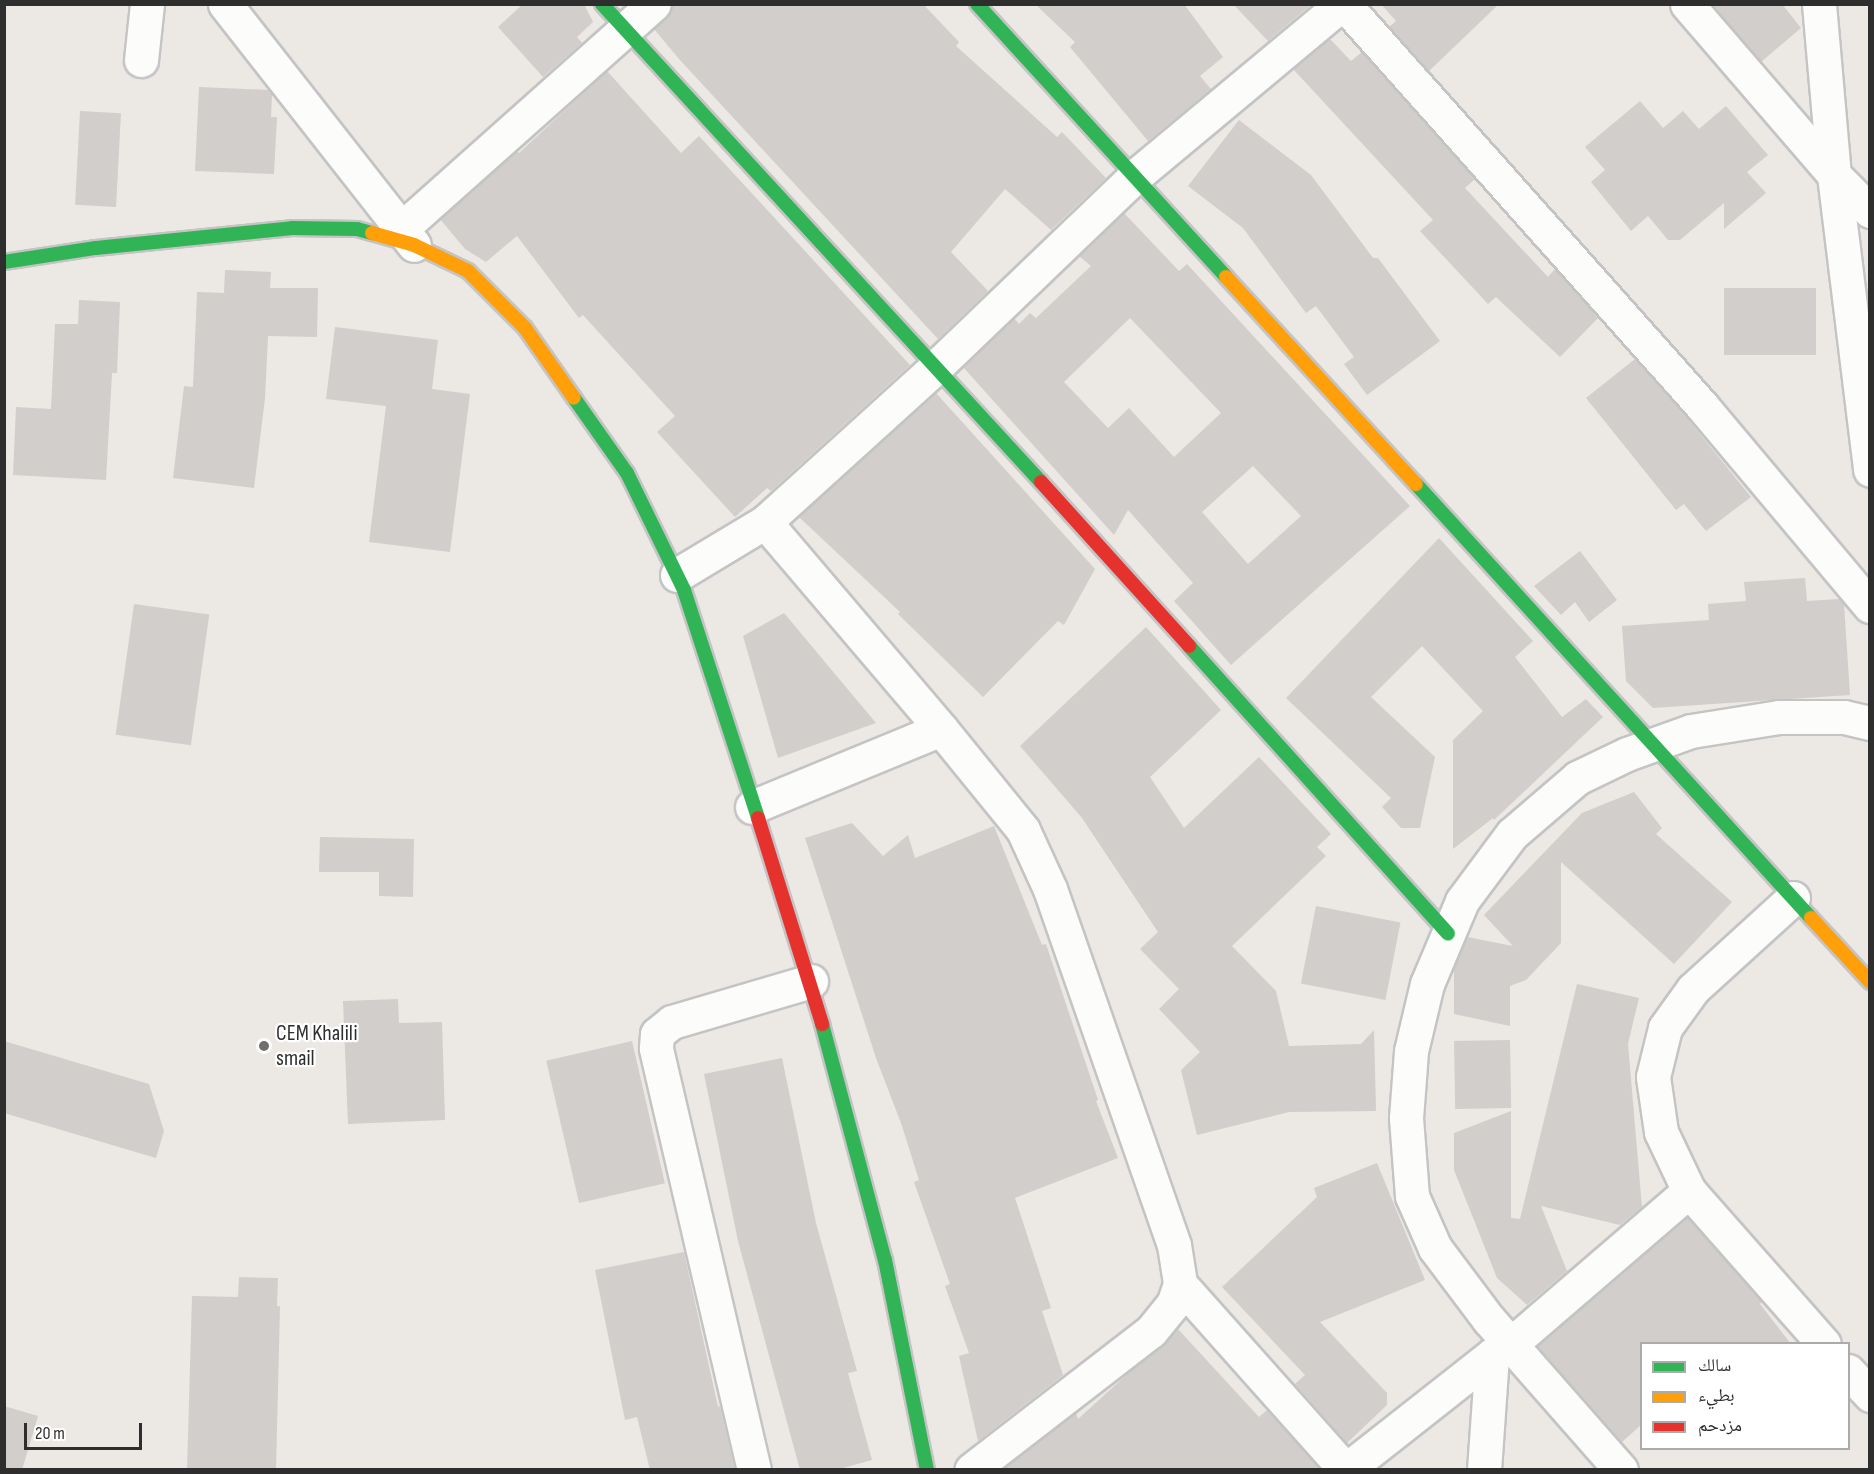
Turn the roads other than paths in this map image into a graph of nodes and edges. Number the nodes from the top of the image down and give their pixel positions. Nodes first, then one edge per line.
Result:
1 (147, 4) edge
2 (225, 4) edge
3 (602, 4) edge
4 (654, 4) edge
5 (977, 4) edge
6 (1343, 4) edge
7 (1687, 4) edge
8 (1819, 4) edge
9 (625, 31) junction
10 (141, 60) dead end
11 (1834, 175) junction
12 (1133, 178) junction
13 (1869, 211) edge
14 (407, 237) junction
15 (4, 262) edge
16 (937, 366) junction
17 (1869, 470) edge
18 (765, 522) junction
19 (677, 575) junction
20 (1869, 606) edge
21 (1869, 723) edge
22 (942, 729) junction
23 (1653, 744) junction
24 (752, 807) junction
25 (1793, 898) junction
26 (1448, 934) junction
27 (811, 981) junction
28 (1869, 982) edge
29 (1689, 1191) junction
30 (1180, 1284) junction
31 (1822, 1342) edge
32 (1502, 1349) junction
33 (1850, 1373) edge
34 (1869, 1395) edge
35 (754, 1470) edge
36 (927, 1470) edge
37 (971, 1470) edge
38 (1346, 1470) edge
39 (1484, 1470) edge
40 (1621, 1470) edge

1 - 10 street
2 - 14 street
3 - 9 street
4 - 9 street
5 - 12 street
6 - 12 street
6 - 20 street
7 - 11 street
8 - 11 street
9 - 14 street
9 - 16 street
11 - 13 street
11 - 17 street
12 - 16 street
12 - 23 street
14 - 15 street
14 - 19 street
16 - 18 street
16 - 26 street
18 - 19 street
18 - 22 street
19 - 24 street
21 - 23 street
22 - 24 street
22 - 30 street
23 - 25 street
23 - 26 street
24 - 27 street
25 - 28 street
25 - 29 street
26 - 32 street
27 - 35 street
27 - 36 street
29 - 31 street
29 - 32 street
30 - 37 street
30 - 38 street
32 - 38 street
32 - 39 street
32 - 40 street
33 - 34 street

